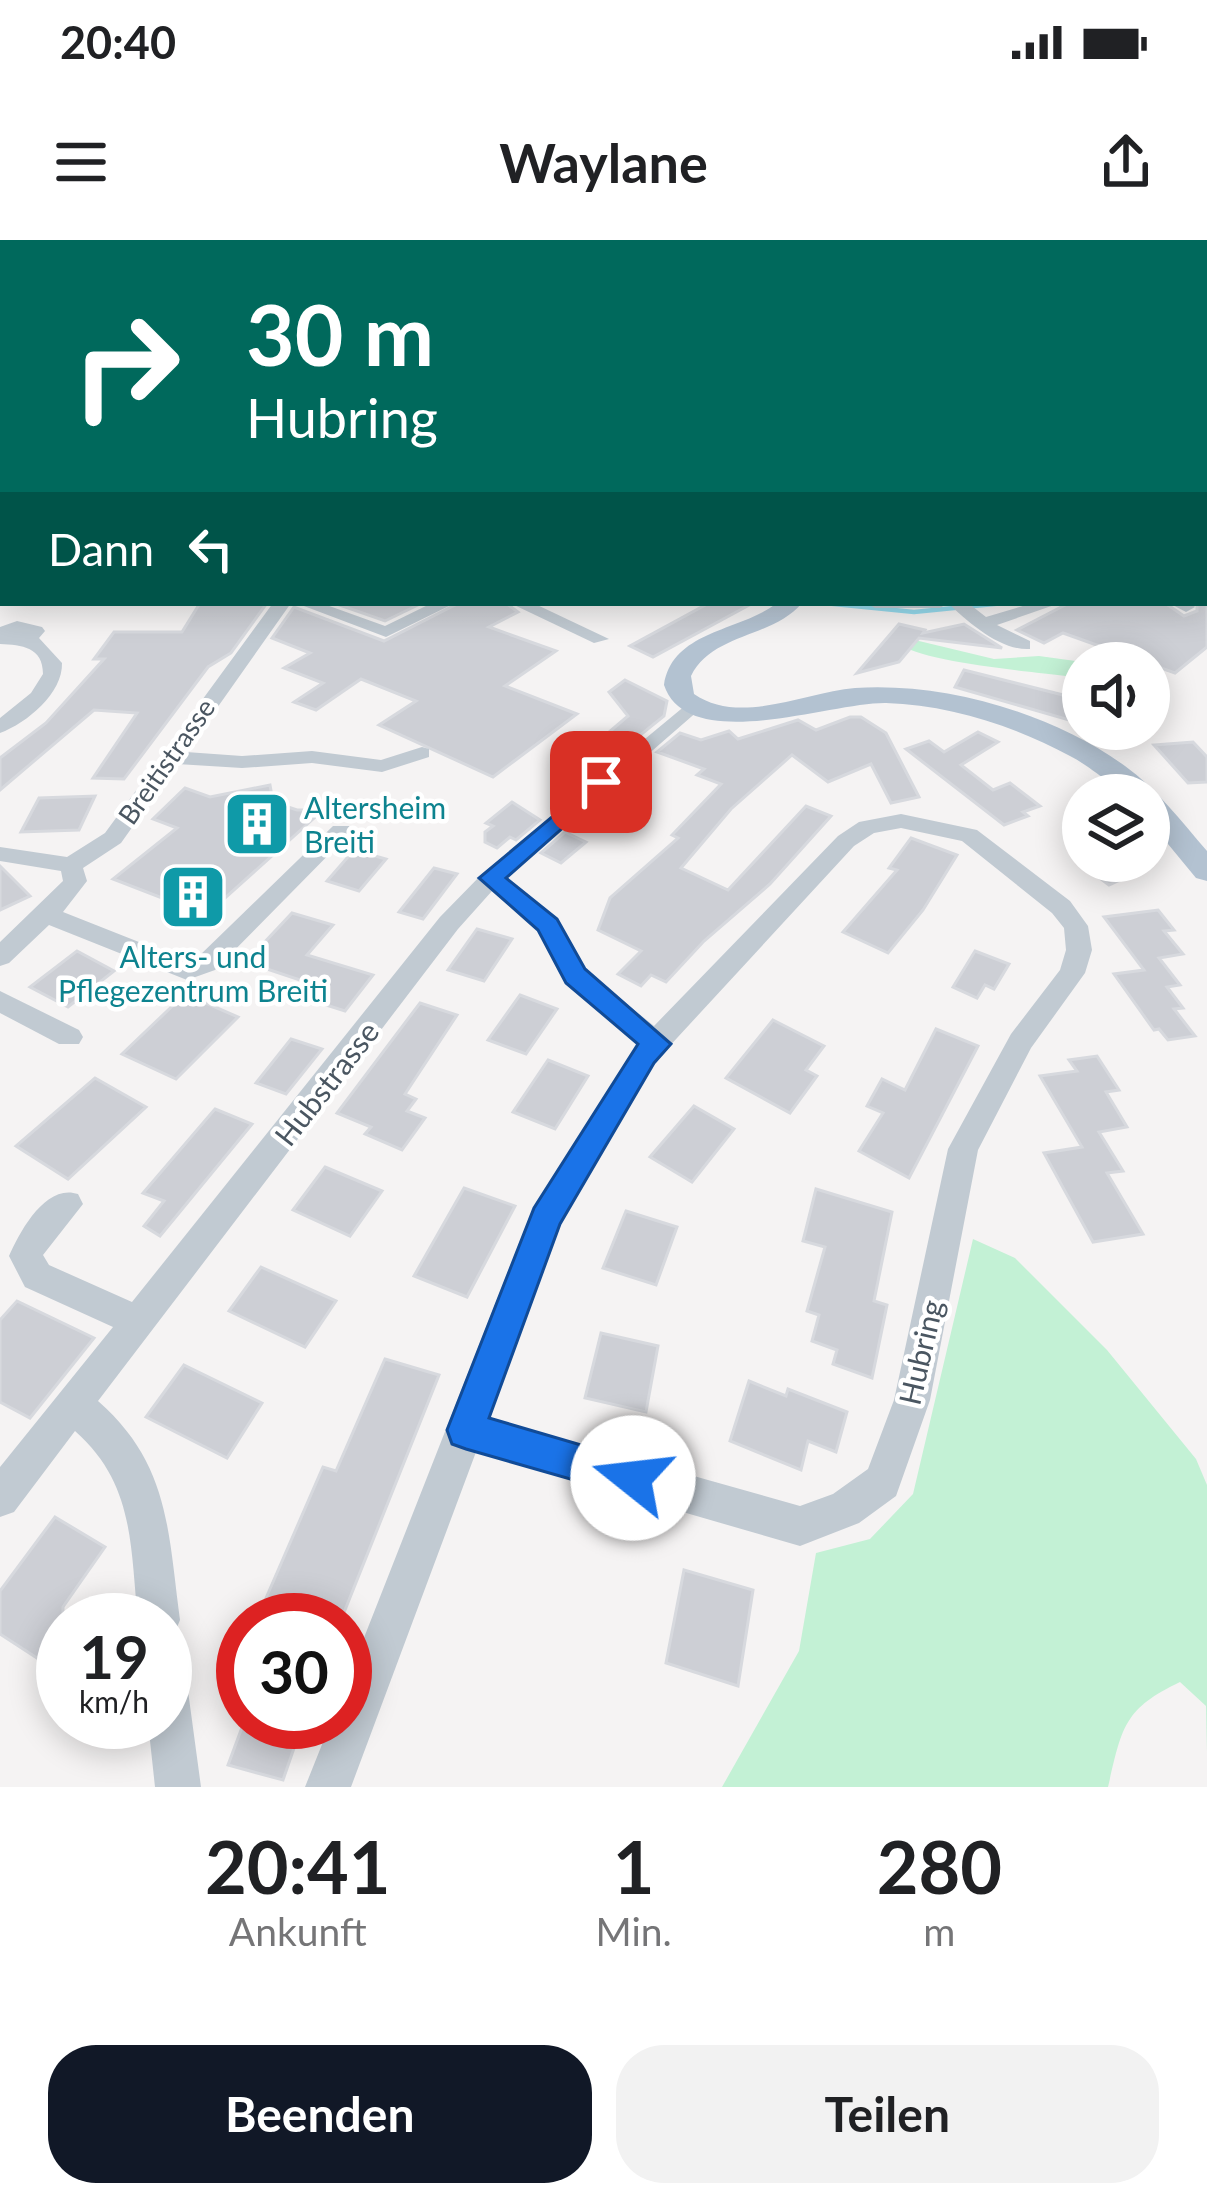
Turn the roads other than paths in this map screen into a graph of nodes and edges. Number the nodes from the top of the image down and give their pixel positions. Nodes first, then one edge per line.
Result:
1 (280, 606) edge
2 (313, 606) edge
3 (440, 606) edge
4 (526, 606) edge
5 (788, 606) edge
6 (1024, 606) edge
7 (969, 612) edge
8 (28, 639) dead end
9 (600, 639) dead end
10 (1024, 645) dead end
11 (692, 706) junction
12 (0, 728) edge
13 (422, 753) dead end
14 (171, 757) junction
15 (1117, 774) edge
16 (1170, 827) edge
17 (341, 831) dead end
18 (0, 854) edge
19 (71, 865) junction
20 (1207, 871) edge
21 (490, 878) junction
22 (47, 916) junction
23 (0, 957) edge
24 (0, 1001) edge
25 (69, 1037) dead end
26 (657, 1044) junction
27 (67, 1204) dead end
28 (140, 1322) junction
29 (74, 1405) junction
30 (466, 1430) junction
31 (0, 1498) edge
32 (155, 1593) edge
33 (174, 1749) edge
34 (178, 1787) edge
35 (328, 1787) edge

1 - 14 street, Breitistrasse
2 - 3 street
4 - 9 street
5 - 11 main road
6 - 7 street
7 - 10 street
8 - 12 street
11 - 15 main road
11 - 21 street, Hubstrasse
13 - 14 street
14 - 19 street, Breitistrasse
16 - 20 main road
17 - 22 street
18 - 19 street
19 - 22 street, Breitistrasse
21 - 26 street
21 - 28 street, Hubstrasse
22 - 23 street, Breitistrasse
24 - 25 street
26 - 30 street, Hubring
26 - 30 street, Hubring
27 - 28 street
28 - 29 street, Hubstrasse
29 - 31 street, Hubstrasse
29 - 32 street
30 - 35 street
33 - 34 street

